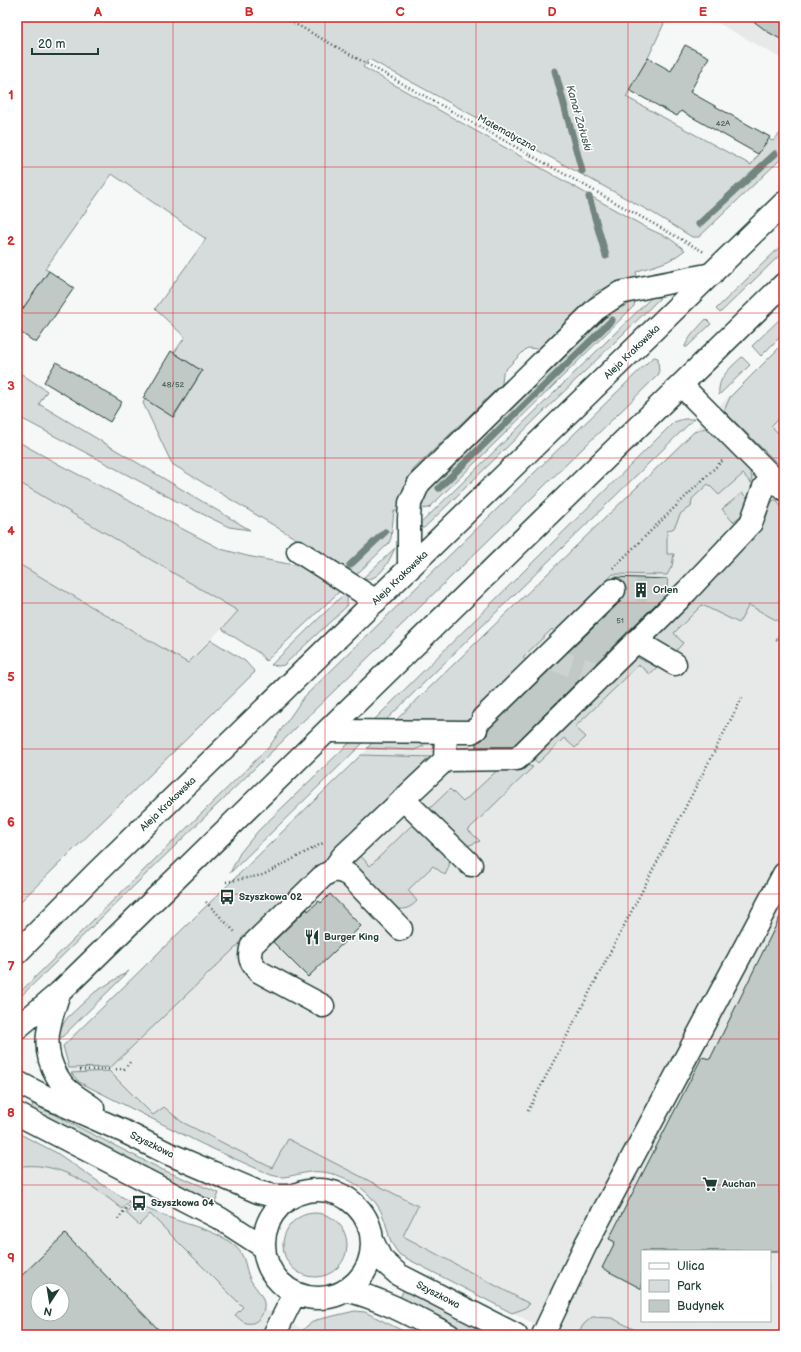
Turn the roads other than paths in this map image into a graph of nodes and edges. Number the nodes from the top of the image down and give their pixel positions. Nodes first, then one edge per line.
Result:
1 (784, 203) edge
2 (717, 268) junction
3 (784, 284) edge
4 (681, 385) junction
5 (779, 483) edge
6 (298, 551) dead end
7 (409, 569) junction
8 (614, 590) dead end
9 (376, 601) junction
10 (636, 641) junction
11 (675, 664) dead end
12 (328, 731) junction
13 (446, 732) junction
14 (444, 760) junction
15 (403, 799) junction
16 (471, 865) dead end
17 (333, 870) junction
18 (784, 874) edge
19 (401, 929) dead end
20 (17, 953) edge
21 (59, 993) junction
22 (323, 1006) dead end
23 (17, 1028) edge
24 (17, 1082) edge
25 (17, 1114) edge
26 (123, 1131) junction
27 (291, 1196) junction
28 (372, 1240) junction
29 (264, 1247) junction
30 (346, 1290) junction
31 (295, 1293) junction
32 (274, 1335) edge
33 (449, 1335) edge
34 (516, 1335) edge
35 (543, 1335) edge

1 - 2 main road, Aleja Krakowska
2 - 7 main road, Aleja Krakowska
2 - 7 main road
3 - 4 main road
4 - 5 main road
4 - 12 main road
5 - 10 main road
6 - 9 main road
7 - 9 main road, Aleja Krakowska
8 - 13 main road
9 - 20 main road, Aleja Krakowska
10 - 11 main road
10 - 14 main road
12 - 13 main road
12 - 21 main road
13 - 14 main road
14 - 15 main road
15 - 16 main road
15 - 17 main road
17 - 19 main road
17 - 22 main road
18 - 35 main road
21 - 23 main road
21 - 26 main road
24 - 26 main road, Szyszkowa
25 - 29 main road
26 - 27 main road, Szyszkowa
27 - 28 main road
27 - 29 main road
28 - 30 main road
28 - 34 main road, Szyszkowa
29 - 31 main road
30 - 31 main road
30 - 33 main road
31 - 32 main road

